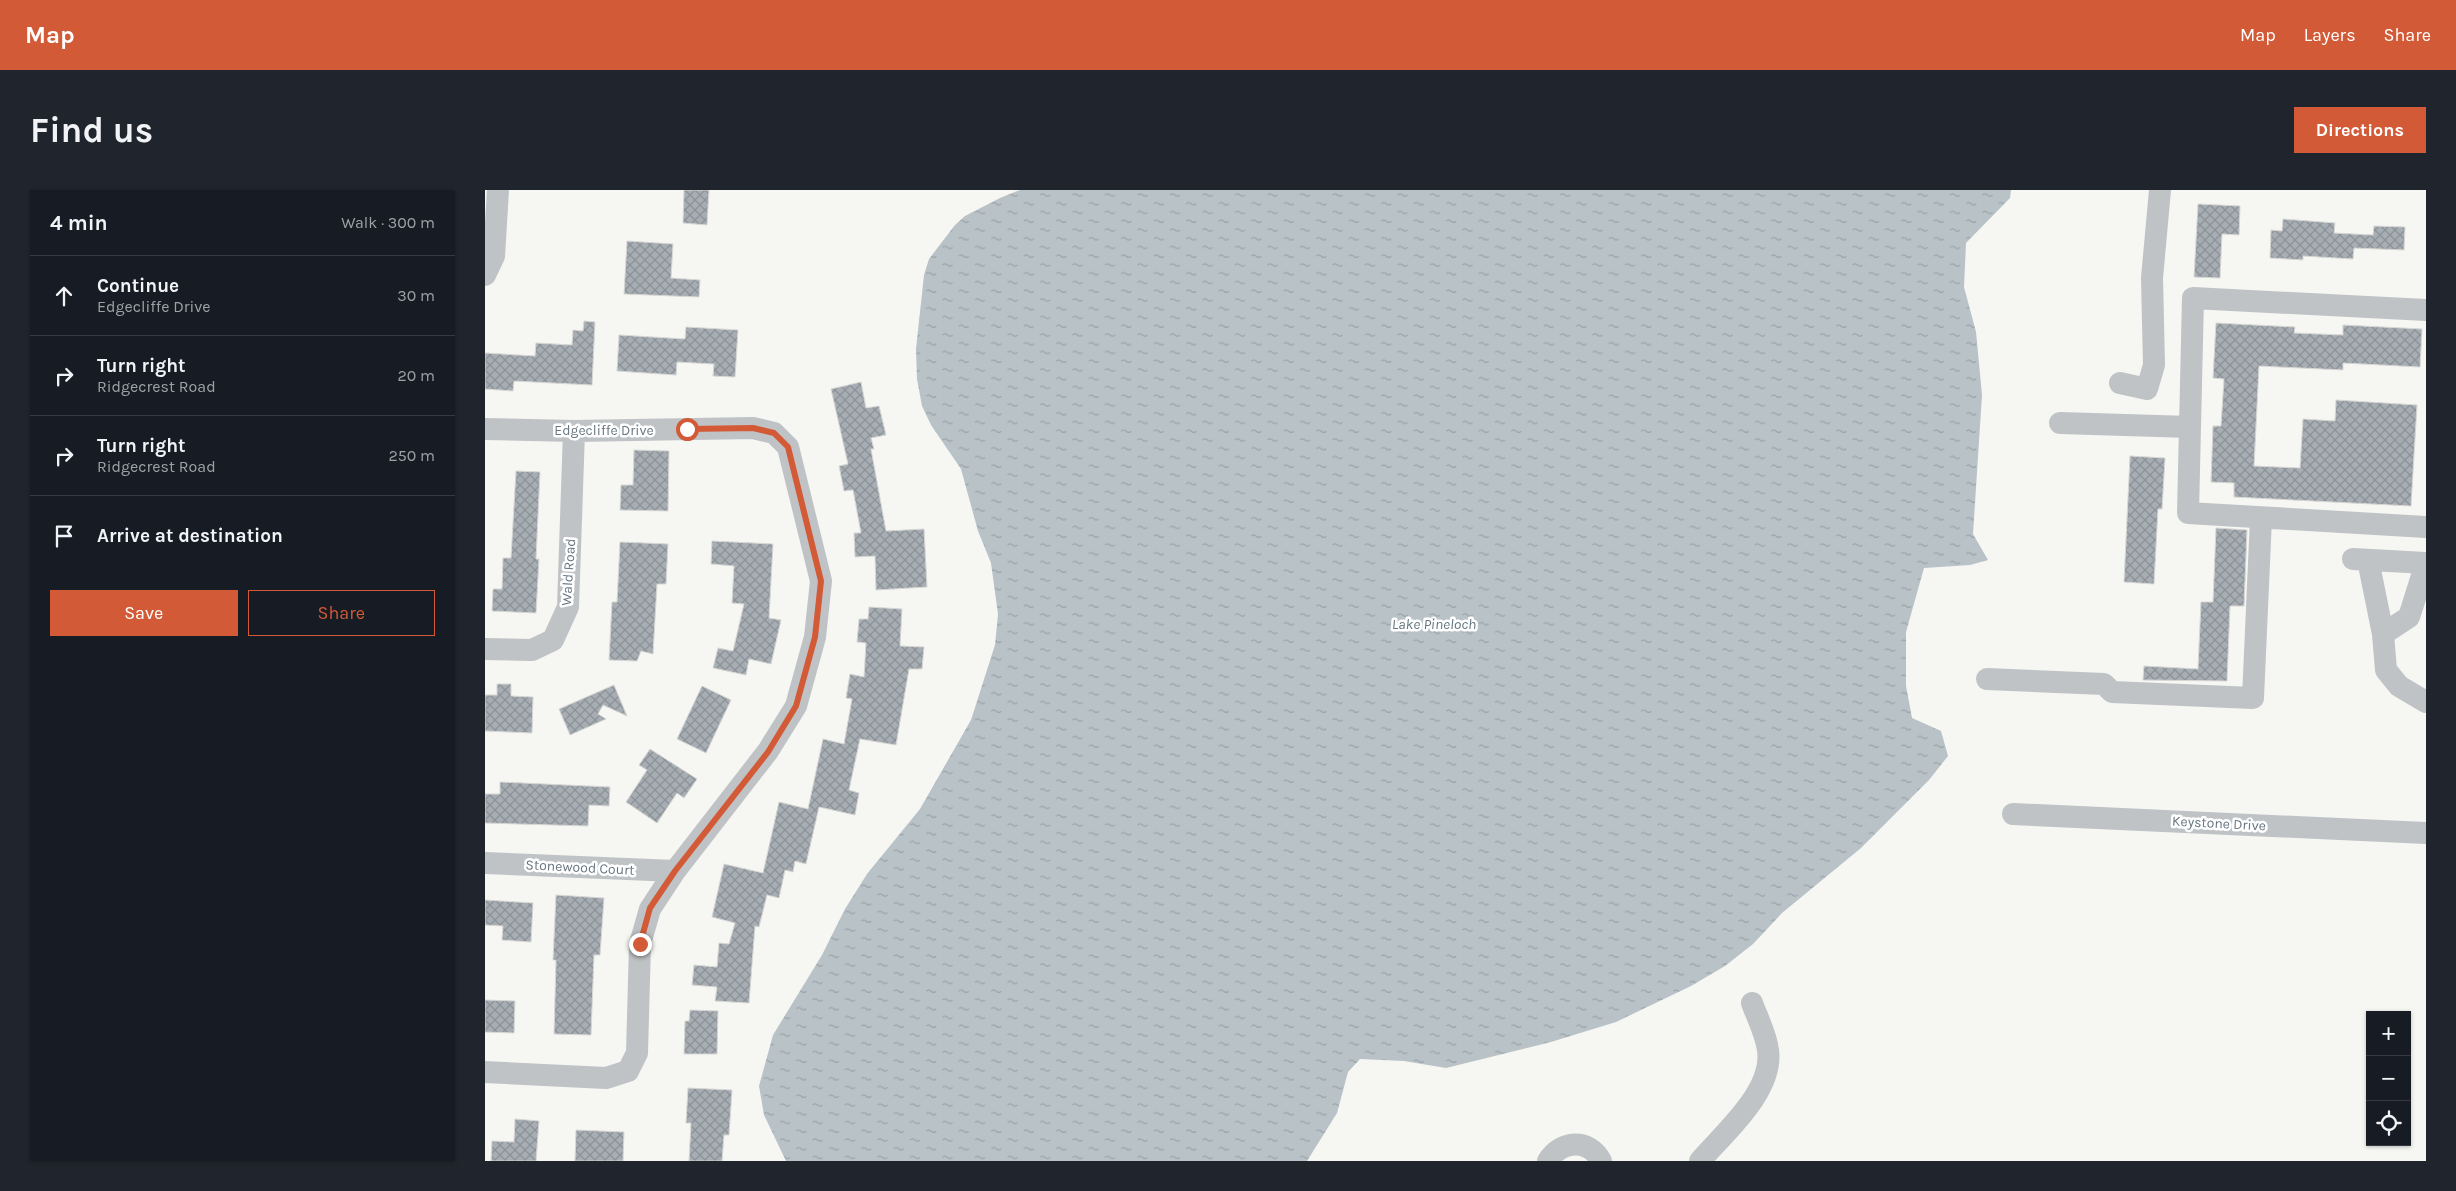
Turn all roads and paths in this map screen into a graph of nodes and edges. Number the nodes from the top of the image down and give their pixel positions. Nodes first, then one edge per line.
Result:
1 (498, 190) edge
2 (2159, 190) edge
3 (485, 276) edge
4 (2426, 310) edge
5 (2120, 383) dead end
6 (2060, 422) dead end
7 (2190, 427) junction
8 (485, 429) edge
9 (574, 431) junction
10 (2261, 518) junction
11 (2426, 527) edge
12 (2383, 634) junction
13 (485, 649) edge
14 (1987, 679) dead end
15 (2426, 702) edge
16 (2013, 814) dead end
17 (2426, 833) edge
18 (485, 862) edge
19 (675, 871) junction
20 (1752, 1002) dead end
21 (485, 1072) edge
22 (1548, 1161) edge
23 (1601, 1161) edge
24 (1700, 1161) edge

1 - 3 street
2 - 5 street
4 - 7 street
6 - 7 street
7 - 10 street
8 - 9 street, Edgecliffe Drive
9 - 13 street, Wald Road
9 - 19 street, Edgecliffe Drive
10 - 11 street
10 - 14 street
12 - 12 street
12 - 15 street
16 - 17 street, Keystone Drive
18 - 19 street, Stonewood Court
19 - 21 street, Edgecliffe Drive
20 - 24 street
22 - 23 street

